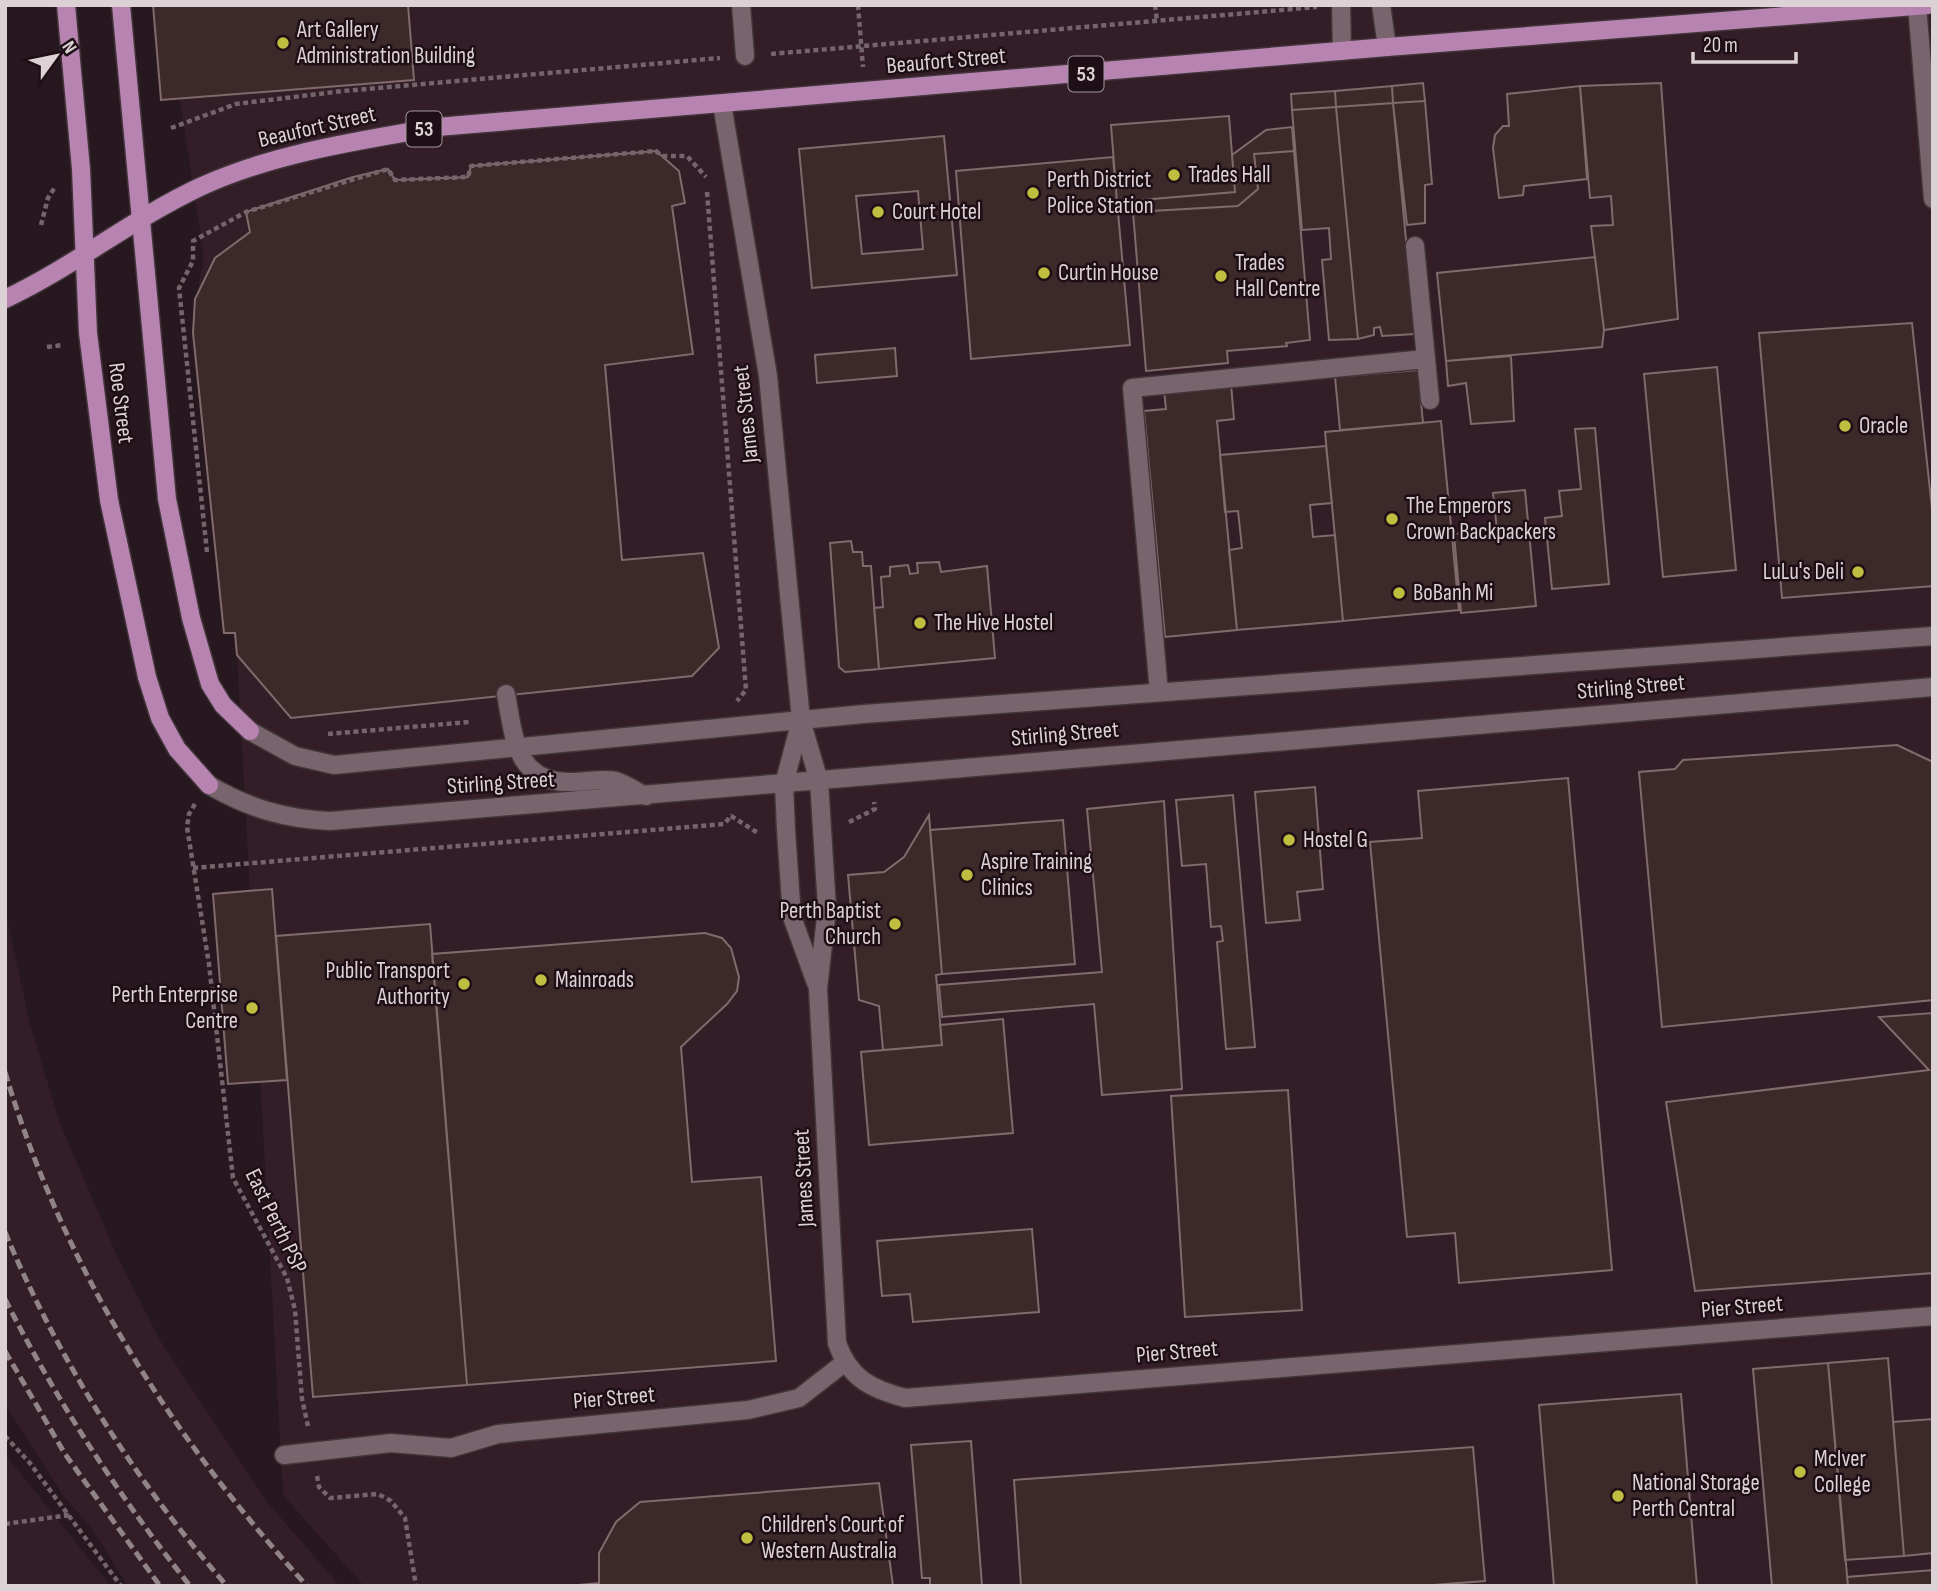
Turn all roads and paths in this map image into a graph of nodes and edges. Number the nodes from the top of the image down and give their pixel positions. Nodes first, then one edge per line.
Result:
1 (66, 5) edge
2 (121, 5) edge
3 (741, 5) edge
4 (858, 5) edge
5 (1155, 5) edge
6 (1341, 5) edge
7 (1381, 5) edge
8 (1928, 5) edge
9 (1917, 6) edge
10 (1157, 21) dead end
11 (1387, 47) junction
12 (1342, 51) junction
13 (745, 56) dead end
14 (865, 93) junction
15 (722, 104) junction
16 (59, 180) dead end
17 (1933, 199) edge
18 (140, 220) junction
19 (41, 225) dead end
20 (1415, 246) dead end
21 (84, 255) junction
22 (5, 299) edge
23 (62, 345) dead end
24 (47, 347) dead end
25 (1425, 359) junction
26 (1430, 400) dead end
27 (209, 564) dead end
28 (1933, 636) edge
29 (1933, 687) edge
30 (1160, 692) junction
31 (506, 694) dead end
32 (735, 704) dead end
33 (801, 720) junction
34 (250, 731) joint
35 (519, 748) junction
36 (819, 781) junction
37 (784, 784) junction
38 (209, 785) junction
39 (646, 796) junction
40 (731, 816) dead end
41 (758, 833) dead end
42 (818, 989) junction
43 (1933, 1316) edge
44 (844, 1363) junction
45 (5, 1436) edge
46 (314, 1451) junction
47 (284, 1455) dead end
48 (69, 1515) junction
49 (5, 1524) edge
50 (121, 1586) edge
51 (416, 1586) edge

1 - 21 main road, Roe Street
2 - 18 main road, Roe Street
3 - 13 street
4 - 14 path
5 - 10 path
6 - 12 street
7 - 11 street
8 - 9 main road, Beaufort Street / 53
9 - 11 main road, Beaufort Street / 53
9 - 17 street
11 - 12 main road, Beaufort Street / 53
12 - 14 main road, Beaufort Street / 53
14 - 15 main road, Beaufort Street / 53
15 - 18 main road, Beaufort Street / 53
15 - 33 street, James Street
16 - 19 path
18 - 21 main road, Beaufort Street / 53
18 - 34 main road, Roe Street
20 - 25 street
21 - 22 main road, Beaufort Street / 53
21 - 38 main road, Roe Street
23 - 24 path
25 - 26 street
25 - 30 street
27 - 32 path
28 - 30 street, Stirling Street
29 - 36 street, Stirling Street
30 - 33 street, Stirling Street
31 - 35 street
33 - 35 street, Stirling Street
33 - 36 street, James Street
33 - 37 street, James Street
34 - 35 street, Stirling Street
35 - 39 street
36 - 37 street, Stirling Street
36 - 42 street, James Street
37 - 39 street, Stirling Street
37 - 42 street, James Street
38 - 39 street, Stirling Street
38 - 46 path, East Perth PSP
40 - 41 path
42 - 44 street, James Street
43 - 44 street, Pier Street
44 - 46 street, Pier Street
45 - 48 path
46 - 47 street
46 - 51 path, East Perth PSP
48 - 49 path
48 - 50 path

